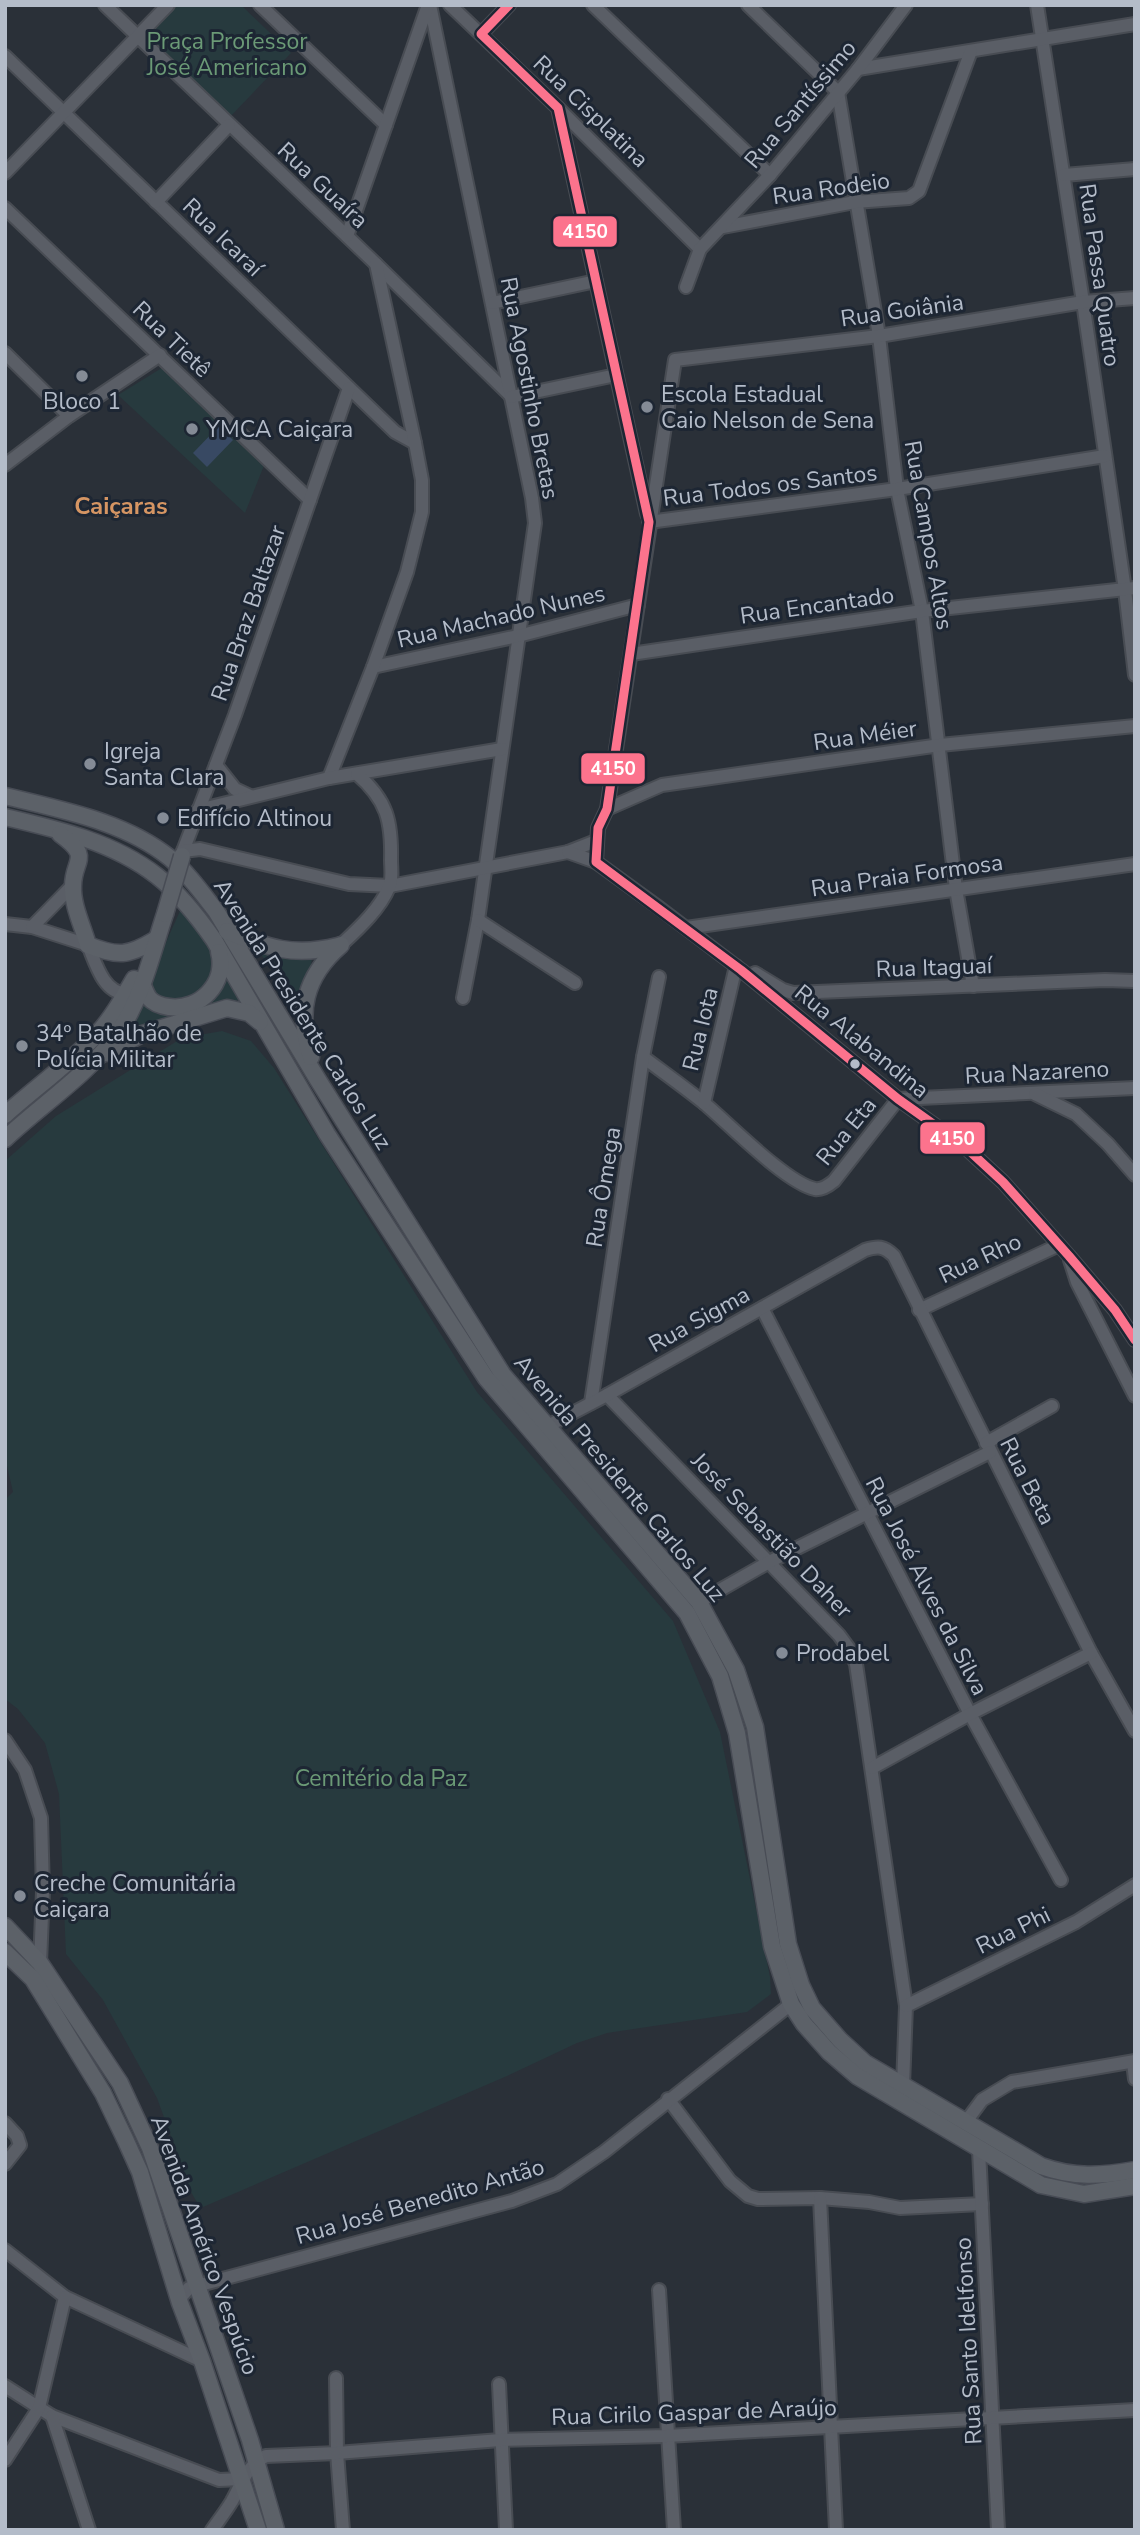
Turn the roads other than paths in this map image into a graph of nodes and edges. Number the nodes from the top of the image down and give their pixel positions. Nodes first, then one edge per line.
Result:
1 (105, 5) edge
2 (168, 5) edge
3 (260, 5) edge
4 (429, 5) edge
5 (450, 5) edge
6 (509, 5) edge
7 (593, 5) edge
8 (748, 5) edge
9 (1037, 5) edge
10 (902, 7) edge
11 (1135, 24) edge
12 (481, 34) junction
13 (137, 36) junction
14 (1042, 39) junction
15 (971, 51) junction
16 (5, 56) edge
17 (858, 69) junction
18 (838, 92) junction
19 (558, 108) junction
20 (64, 113) junction
21 (229, 125) junction
22 (386, 125) junction
23 (1135, 169) edge
24 (5, 173) edge
25 (770, 174) junction
26 (1064, 175) junction
27 (156, 202) junction
28 (855, 202) junction
29 (5, 208) edge
30 (723, 227) junction
31 (347, 236) junction
32 (700, 249) junction
33 (376, 264) junction
34 (596, 281) junction
35 (686, 287) dead end
36 (1135, 298) edge
37 (1083, 302) junction
38 (492, 303) junction
39 (879, 336) junction
40 (5, 353) edge
41 (160, 355) junction
42 (616, 375) junction
43 (349, 388) junction
44 (511, 397) junction
45 (69, 416) junction
46 (415, 443) junction
47 (1105, 456) junction
48 (5, 465) edge
49 (897, 489) junction
50 (310, 500) junction
51 (649, 522) junction
52 (1130, 589) edge
53 (638, 605) junction
54 (922, 611) junction
55 (518, 636) junction
56 (631, 654) junction
57 (373, 667) junction
58 (1135, 675) edge
59 (1135, 726) edge
60 (940, 745) junction
61 (502, 749) junction
62 (216, 765) junction
63 (357, 774) junction
64 (329, 778) junction
65 (5, 796) edge
66 (250, 796) junction
67 (607, 809) junction
68 (198, 810) junction
69 (5, 817) edge
70 (52, 828) junction
71 (596, 841) junction
72 (117, 851) junction
73 (188, 852) junction
74 (569, 852) junction
75 (596, 862) junction
76 (79, 863) junction
77 (1135, 864) edge
78 (485, 867) junction
79 (72, 886) junction
80 (390, 886) junction
81 (956, 889) junction
82 (478, 920) junction
83 (5, 924) edge
84 (32, 927) junction
85 (686, 928) junction
86 (221, 935) junction
87 (155, 940) junction
88 (89, 945) junction
89 (341, 945) junction
90 (739, 968) junction
91 (659, 976) dead end
92 (1135, 981) edge
93 (575, 982) dead end
94 (142, 983) junction
95 (973, 986) junction
96 (464, 993) dead end
97 (126, 994) junction
98 (261, 1023) junction
99 (643, 1057) junction
100 (92, 1062) junction
101 (318, 1080) junction
102 (1135, 1088) edge
103 (1035, 1094) junction
104 (898, 1099) junction
105 (704, 1103) junction
106 (5, 1115) edge
107 (5, 1139) edge
108 (1135, 1175) edge
109 (1059, 1245) junction
110 (887, 1248) joint
111 (1069, 1256) junction
112 (762, 1308) junction
113 (919, 1310) junction
114 (1135, 1340) edge
115 (607, 1395) junction
116 (1135, 1396) edge
117 (591, 1403) junction
118 (1052, 1406) dead end
119 (539, 1430) junction
120 (988, 1448) junction
121 (867, 1513) junction
122 (769, 1562) junction
123 (699, 1602) junction
124 (1091, 1653) junction
125 (970, 1714) junction
126 (1135, 1731) edge
127 (5, 1740) edge
128 (872, 1768) junction
129 (1061, 1880) dead end
130 (1135, 1885) edge
131 (5, 1926) edge
132 (5, 1952) edge
133 (40, 1963) junction
134 (791, 2004) junction
135 (906, 2006) junction
136 (1134, 2062) edge
137 (1135, 2079) edge
138 (903, 2086) junction
139 (668, 2099) junction
140 (5, 2123) edge
141 (965, 2123) junction
142 (979, 2150) junction
143 (5, 2164) edge
144 (1135, 2169) edge
145 (1135, 2186) edge
146 (820, 2198) junction
147 (982, 2204) junction
148 (5, 2250) edge
149 (196, 2286) junction
150 (660, 2290) dead end
151 (65, 2297) junction
152 (180, 2303) junction
153 (202, 2361) junction
154 (337, 2378) dead end
155 (499, 2384) dead end
156 (5, 2386) edge
157 (39, 2408) junction
158 (1135, 2410) edge
159 (52, 2416) junction
160 (993, 2416) junction
161 (830, 2427) junction
162 (667, 2435) junction
163 (500, 2440) junction
164 (337, 2453) junction
165 (5, 2460) edge
166 (256, 2460) junction
167 (242, 2479) junction
168 (89, 2530) edge
169 (212, 2530) edge
170 (258, 2530) edge
171 (276, 2530) edge
172 (342, 2530) edge
173 (506, 2530) edge
174 (674, 2530) edge
175 (836, 2530) edge
176 (998, 2530) edge

1 - 13 street, Rua Guaíra
2 - 13 street
3 - 22 street
4 - 22 street
4 - 38 street, Rua Agostinho Bretas
5 - 12 street, Rua Cisplatina
6 - 12 street
7 - 25 street
8 - 18 street
9 - 14 street, Rua Passa Quatro
10 - 17 street, Rua Santíssimo
11 - 14 street
12 - 19 street, Rua Cisplatina
13 - 20 street
13 - 21 street, Rua Guaíra
14 - 15 street
14 - 26 street, Rua Passa Quatro
15 - 17 street
15 - 28 street, Rua Rodeio
16 - 20 street, Rua Icaraí
17 - 18 street, Rua Santíssimo
18 - 25 street, Rua Santíssimo
18 - 28 street, Rua Campos Altos
19 - 32 street, Rua Cisplatina
19 - 34 street
20 - 24 street
20 - 27 street, Rua Icaraí
21 - 27 street
21 - 31 street, Rua Guaíra
22 - 31 street
23 - 26 street
25 - 30 street, Rua Santíssimo
26 - 37 street, Rua Passa Quatro
27 - 43 street, Rua Icaraí
28 - 30 street, Rua Rodeio
28 - 39 street, Rua Campos Altos
29 - 41 street, Rua Tietê
30 - 32 street, Rua Santíssimo
31 - 33 street, Rua Guaíra
32 - 35 street
33 - 44 street, Rua Guaíra
33 - 46 street
34 - 38 street
34 - 42 street
36 - 37 street, Rua Goiânia
37 - 39 street, Rua Goiânia
37 - 47 street, Rua Passa Quatro
38 - 44 street, Rua Agostinho Bretas
39 - 49 street, Rua Campos Altos
39 - 51 street, Rua Goiânia
40 - 45 street
41 - 45 street
41 - 50 street, Rua Tietê
42 - 44 street
42 - 51 street
43 - 46 street, Rua Icaraí
43 - 50 street, Rua Braz Baltazar
44 - 55 street, Rua Agostinho Bretas
45 - 48 street
46 - 57 street
47 - 49 street, Rua Todos os Santos
47 - 52 street, Rua Passa Quatro
49 - 51 street, Rua Todos os Santos
49 - 54 street, Rua Campos Altos
50 - 62 street, Rua Braz Baltazar
51 - 53 street
52 - 54 street, Rua Encantado
52 - 58 street, Rua Passa Quatro
53 - 55 street, Rua Machado Nunes
53 - 56 street
54 - 56 street, Rua Encantado
54 - 60 street, Rua Campos Altos
55 - 57 street, Rua Machado Nunes
55 - 61 street, Rua Agostinho Bretas
56 - 67 street
57 - 64 street
59 - 60 street, Rua Méier
60 - 67 street, Rua Méier
60 - 81 street, Rua Campos Altos
61 - 63 street
61 - 78 street, Rua Agostinho Bretas
62 - 66 street
62 - 68 street, Rua Braz Baltazar
63 - 64 street
63 - 80 street
64 - 66 street
65 - 86 main road, Avenida Presidente Carlos Luz
66 - 68 street
67 - 71 street
68 - 73 street, Rua Braz Baltazar
69 - 70 main road, Avenida Presidente Carlos Luz
70 - 72 main road, Avenida Presidente Carlos Luz
70 - 76 main road
71 - 74 street
71 - 75 street
72 - 76 main road
72 - 86 main road, Avenida Presidente Carlos Luz
73 - 80 street
73 - 87 main road, bridge
74 - 75 street, Rua Alabandina
74 - 78 street
75 - 85 street, Rua Alabandina
76 - 79 main road
77 - 81 street, Rua Praia Formosa
78 - 80 street
78 - 82 street, Rua Agostinho Bretas
79 - 84 street
79 - 88 main road
80 - 89 street
81 - 85 street, Rua Praia Formosa
81 - 95 street, Rua Campos Altos
82 - 93 street
82 - 96 street, Rua Agostinho Bretas
83 - 84 street
84 - 88 street
85 - 90 street, Rua Alabandina
86 - 89 main road
86 - 94 main road
86 - 98 main road, Avenida Presidente Carlos Luz
86 - 101 main road, Avenida Presidente Carlos Luz
87 - 88 main road
87 - 94 main road
87 - 97 main road
88 - 97 street
89 - 101 main road
90 - 95 street, Rua Itaguaí
90 - 104 street, Rua Alabandina
90 - 105 street, Rua Iota
91 - 99 street, Rua Ômega
92 - 95 street, Rua Itaguaí
94 - 100 main road
97 - 106 main road
98 - 100 main road
98 - 119 main road, Avenida Presidente Carlos Luz
99 - 105 street
99 - 117 street, Rua Ômega
100 - 107 main road
101 - 119 main road, Avenida Presidente Carlos Luz
102 - 103 street, Rua Nazareno
103 - 104 street, Rua Nazareno
103 - 108 street
104 - 105 street, Rua Eta
104 - 109 street, Rua Alabandina
109 - 111 street, Rua Alabandina
109 - 113 street, Rua Rho
110 - 112 street, Rua Sigma
110 - 113 street, Rua Beta
111 - 114 street, Rua Alabandina
111 - 116 street
112 - 115 street, Rua Sigma
112 - 121 street, Rua José Alves da Silva
113 - 120 street, Rua Beta
115 - 117 street, Rua Sigma
115 - 122 street, José Sebastião Daher
117 - 119 street, Rua Sigma
118 - 120 street
119 - 123 main road, Avenida Presidente Carlos Luz
119 - 134 main road, Avenida Presidente Carlos Luz
120 - 121 street
120 - 124 street, Rua Beta
121 - 122 street
121 - 125 street, Rua José Alves da Silva
122 - 123 street
122 - 128 street, José Sebastião Daher
123 - 138 main road, Avenida Presidente Carlos Luz
124 - 125 street
124 - 126 street, Rua Beta
125 - 128 street
125 - 129 street, Rua José Alves da Silva
127 - 133 street
128 - 135 street, José Sebastião Daher
130 - 135 street, Rua Phi
131 - 133 main road, Avenida Américo Vespúcio
132 - 152 main road, Avenida Américo Vespúcio
133 - 149 main road, Avenida Américo Vespúcio
134 - 139 street, Rua José Benedito Antão
134 - 142 main road, Avenida Presidente Carlos Luz
135 - 138 street, José Sebastião Daher
136 - 137 street
136 - 141 street
138 - 141 main road, Avenida Presidente Carlos Luz
139 - 146 street
139 - 149 street, Rua José Benedito Antão
140 - 143 street
141 - 144 main road, Avenida Presidente Carlos Luz
142 - 145 main road, Avenida Presidente Carlos Luz
142 - 147 street, Rua Santo Idelfonso
146 - 147 street
146 - 161 street
147 - 160 street, Rua Santo Idelfonso
148 - 151 street
149 - 152 street
149 - 166 main road, Avenida Américo Vespúcio
150 - 162 street
151 - 153 street
151 - 157 street
152 - 153 main road, Avenida Américo Vespúcio
153 - 167 main road, Avenida Américo Vespúcio
154 - 164 street
155 - 163 street
156 - 157 street
157 - 159 street
157 - 165 street
158 - 160 street, Rua Cirilo Gaspar de Araújo
159 - 167 street
159 - 168 street
160 - 161 street, Rua Cirilo Gaspar de Araújo
160 - 176 street, Rua Santo Idelfonso
161 - 162 street, Rua Cirilo Gaspar de Araújo
161 - 175 street
162 - 163 street, Rua Cirilo Gaspar de Araújo
162 - 174 street
163 - 164 street, Rua Cirilo Gaspar de Araújo
163 - 173 street
164 - 166 street, Rua Cirilo Gaspar de Araújo
164 - 172 street
166 - 167 street
166 - 171 main road, Avenida Américo Vespúcio
167 - 169 street
167 - 170 main road, Avenida Américo Vespúcio

